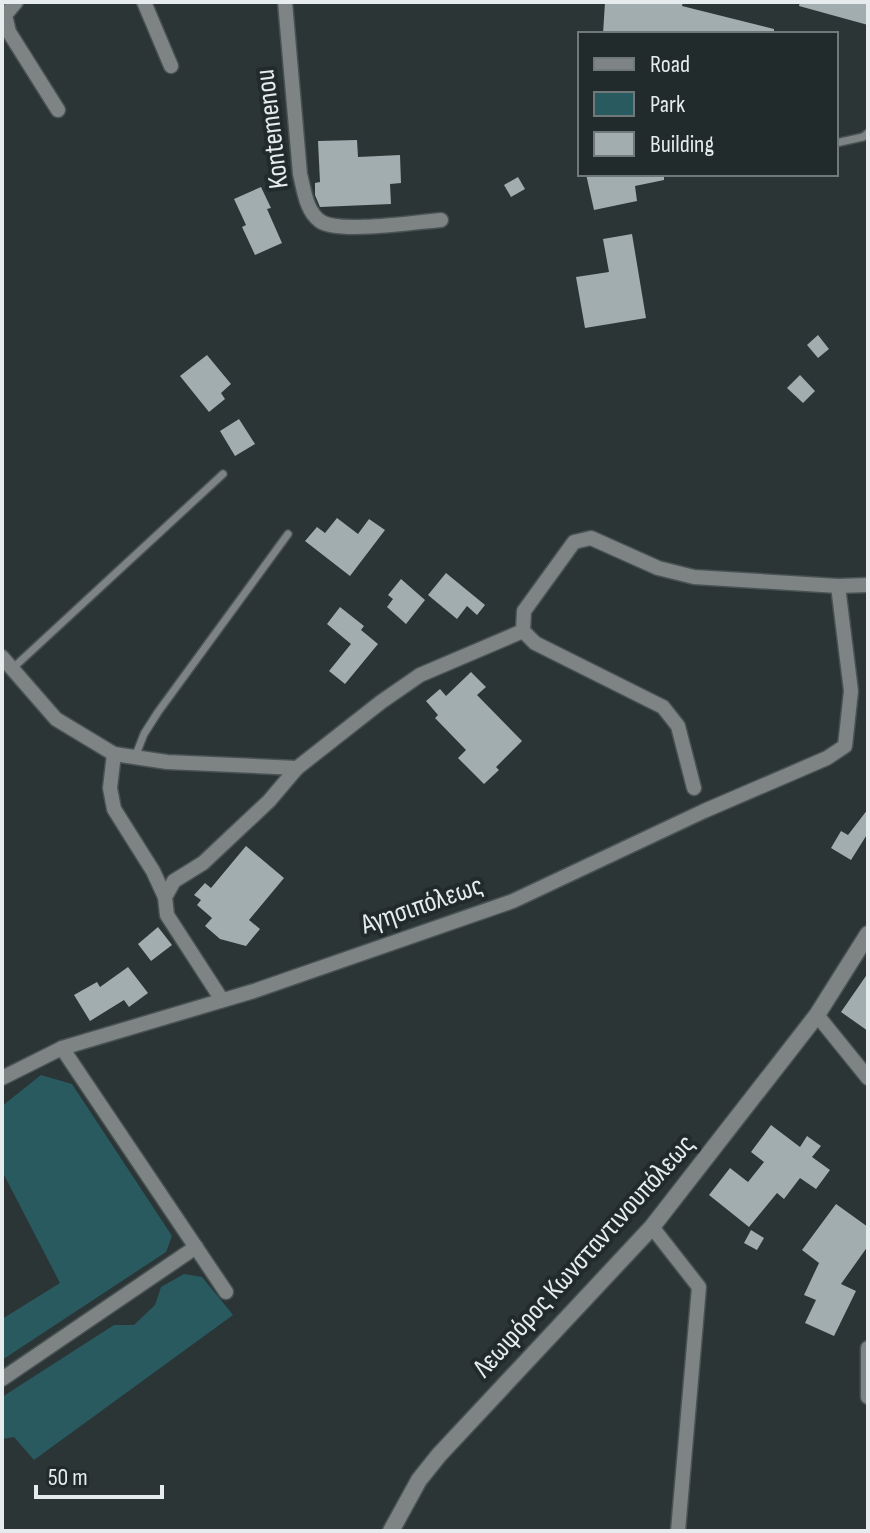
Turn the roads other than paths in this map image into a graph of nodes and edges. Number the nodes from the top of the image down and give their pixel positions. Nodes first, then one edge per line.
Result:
1 (16, 2) edge
2 (144, 2) edge
3 (285, 2) edge
4 (171, 66) dead end
5 (58, 110) dead end
6 (868, 133) edge
7 (838, 143) edge
8 (441, 220) dead end
9 (223, 474) dead end
10 (288, 534) dead end
11 (868, 585) edge
12 (838, 586) junction
13 (523, 631) junction
14 (6, 663) edge
15 (114, 754) junction
16 (134, 759) junction
17 (297, 768) junction
18 (694, 788) dead end
19 (165, 897) junction
20 (868, 934) edge
21 (222, 1000) junction
22 (817, 1015) junction
23 (62, 1048) junction
24 (2, 1078) edge
25 (868, 1078) edge
26 (652, 1227) junction
27 (196, 1247) junction
28 (226, 1292) dead end
29 (868, 1348) edge
30 (2, 1379) edge
31 (868, 1397) edge
32 (391, 1531) edge
33 (678, 1531) edge

1 - 5 street
2 - 4 street
3 - 8 street, Kontemenou
6 - 7 lane
9 - 14 lane
10 - 16 lane
11 - 12 street
12 - 13 street
12 - 21 street, Αγησιπόλεως
13 - 17 street
13 - 18 street
14 - 15 street
15 - 16 street
15 - 19 street
16 - 17 street
17 - 19 street
19 - 21 street
20 - 22 street, Λεωφόρος Κωνσταντινουπόλεως
21 - 23 street, Αγησιπόλεως
22 - 25 street
22 - 26 street, Λεωφόρος Κωνσταντινουπόλεως
23 - 24 street, Αγησιπόλεως
23 - 27 street
26 - 32 street, Λεωφόρος Κωνσταντινουπόλεως
26 - 33 street
27 - 28 street
27 - 30 street
29 - 31 street

